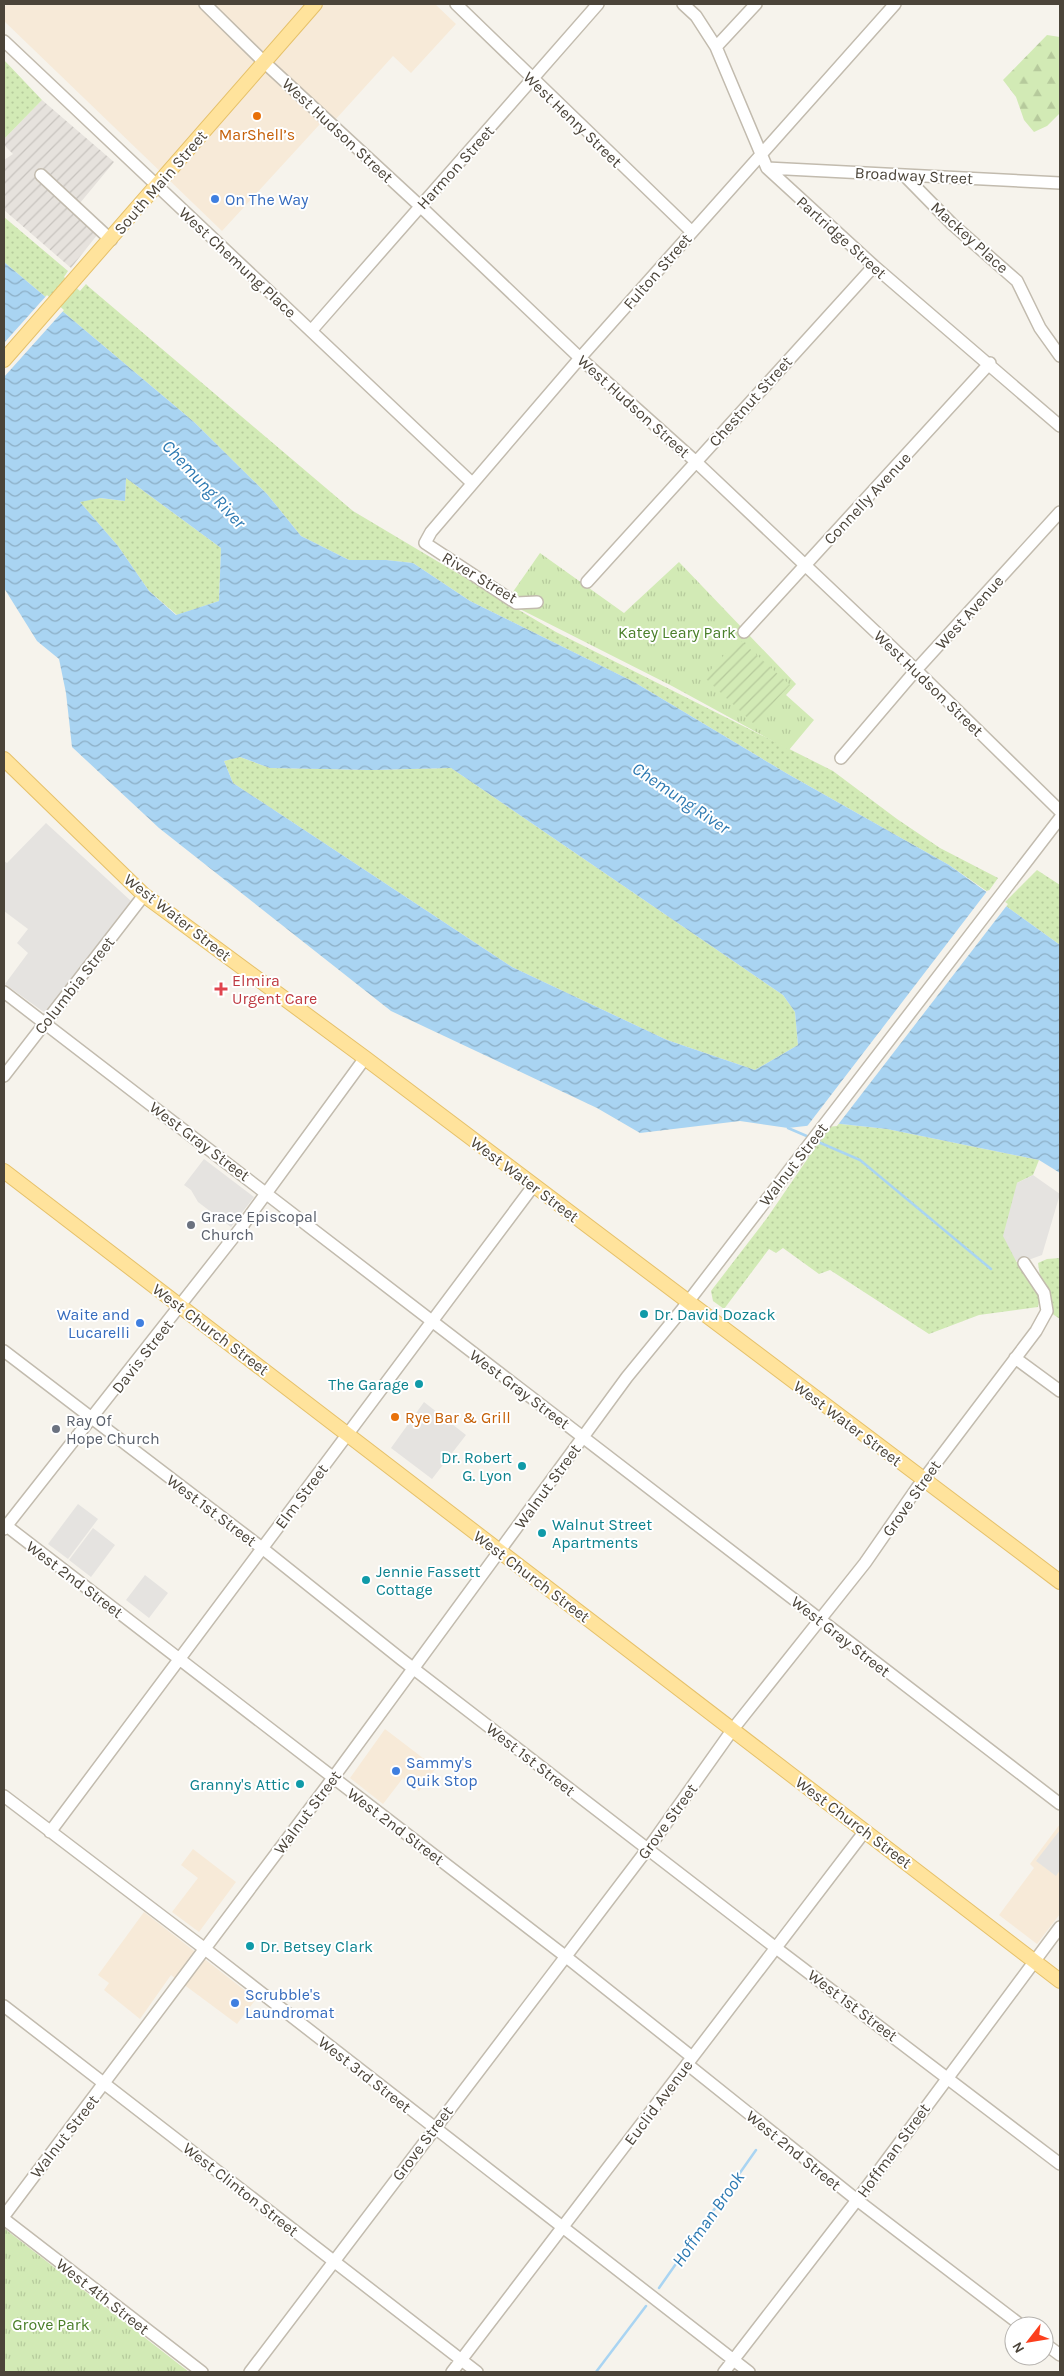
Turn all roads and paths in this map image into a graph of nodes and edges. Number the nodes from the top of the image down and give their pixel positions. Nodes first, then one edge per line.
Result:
1 (205, 4) edge
2 (316, 4) edge
3 (456, 4) edge
4 (598, 4) edge
5 (683, 4) edge
6 (756, 4) edge
7 (895, 4) edge
8 (4, 40) edge
9 (716, 48) junction
10 (264, 62) junction
11 (532, 79) junction
12 (761, 155) junction
13 (767, 168) junction
14 (41, 175) dead end
15 (904, 175) junction
16 (1060, 183) edge
17 (156, 185) junction
18 (420, 206) junction
19 (692, 232) junction
20 (111, 240) junction
21 (874, 266) junction
22 (311, 331) junction
23 (1060, 356) edge
24 (580, 358) junction
25 (4, 360) edge
26 (990, 363) junction
27 (1060, 426) edge
28 (695, 461) junction
29 (472, 483) junction
30 (1060, 512) edge
31 (425, 543) joint
32 (804, 565) junction
33 (587, 582) dead end
34 (538, 602) dead end
35 (744, 632) dead end
36 (916, 670) junction
37 (841, 758) dead end
38 (4, 759) edge
39 (1060, 811) edge
40 (1060, 818) edge
41 (144, 895) junction
42 (4, 992) edge
43 (44, 1023) junction
44 (365, 1058) junction
45 (4, 1076) edge
46 (4, 1171) edge
47 (534, 1185) junction
48 (267, 1192) junction
49 (1024, 1263) dead end
50 (687, 1302) junction
51 (180, 1306) junction
52 (432, 1321) junction
53 (4, 1351) edge
54 (1015, 1358) junction
55 (1060, 1391) edge
56 (93, 1418) junction
57 (348, 1433) junction
58 (583, 1437) junction
59 (923, 1479) junction
60 (5, 1527) edge
61 (262, 1548) junction
62 (500, 1552) junction
63 (1060, 1582) edge
64 (820, 1621) junction
65 (180, 1659) junction
66 (414, 1668) junction
67 (733, 1730) junction
68 (333, 1778) junction
69 (4, 1796) edge
70 (1060, 1804) edge
71 (864, 1831) junction
72 (50, 1832) junction
73 (648, 1849) junction
74 (1060, 1927) edge
75 (776, 1948) junction
76 (205, 1949) junction
77 (566, 1956) junction
78 (1034, 1960) junction
79 (1060, 1981) edge
80 (4, 2006) edge
81 (689, 2060) junction
82 (947, 2078) junction
83 (104, 2084) junction
84 (434, 2128) junction
85 (1060, 2164) edge
86 (856, 2200) junction
87 (4, 2218) edge
88 (563, 2228) junction
89 (334, 2261) junction
90 (1009, 2316) edge
91 (462, 2360) junction
92 (734, 2360) junction
93 (202, 2372) edge
94 (250, 2372) edge
95 (452, 2372) edge
96 (477, 2372) edge
97 (724, 2372) edge
98 (749, 2372) edge

1 - 10 street, West Hudson Street
2 - 10 main road, South Main Street
3 - 11 street, West Henry Street
4 - 11 street, Harmon Street
5 - 9 street, Partridge Street
6 - 9 street
7 - 12 street, Fulton Street
8 - 17 street, West Chemung Place
9 - 12 street, Partridge Street
10 - 17 main road, South Main Street
10 - 18 street, West Hudson Street
11 - 18 street, Harmon Street
11 - 19 street, West Henry Street
12 - 13 street, Partridge Street
12 - 19 street, Fulton Street
13 - 15 street, Broadway Street
13 - 21 street, Partridge Street
14 - 20 street
15 - 16 street, Broadway Street
15 - 23 street, Mackey Place
17 - 20 main road, South Main Street
17 - 22 street, West Chemung Place
18 - 22 street, Harmon Street
18 - 24 street, West Hudson Street
19 - 24 street, Fulton Street
20 - 25 main road, South Main Street
21 - 26 street, Partridge Street
21 - 28 street, Chestnut Street
22 - 29 street, West Chemung Place
24 - 28 street, West Hudson Street
24 - 29 street, Fulton Street
26 - 27 street, Partridge Street
26 - 32 street, Connelly Avenue
28 - 32 street, West Hudson Street
28 - 33 street, Chestnut Street
29 - 31 street, Fulton Street
30 - 36 street, West Avenue
31 - 34 street, River Street
32 - 35 street, Connelly Avenue
32 - 36 street, West Hudson Street
36 - 37 street, West Avenue
36 - 39 street, West Hudson Street
38 - 41 main road, West Water Street
40 - 50 street, Walnut Street
41 - 43 street, Columbia Street
41 - 44 main road, West Water Street
42 - 43 street, West Gray Street
43 - 45 street, Columbia Street
43 - 48 street, West Gray Street
44 - 47 main road, West Water Street
44 - 48 street, Davis Street
46 - 51 main road, West Church Street
47 - 50 main road, West Water Street
47 - 52 street, Elm Street
48 - 51 street, Davis Street
48 - 52 street, West Gray Street
49 - 54 street, Grove Street
50 - 58 street, Walnut Street
50 - 59 main road, West Water Street
51 - 56 street, Davis Street
51 - 57 main road, West Church Street
52 - 57 street, Elm Street
52 - 58 street, West Gray Street
53 - 56 street, West 1st Street
54 - 55 street
54 - 59 street, Grove Street
56 - 60 street, Davis Street
56 - 61 street, West 1st Street
57 - 61 street, Elm Street
57 - 62 main road, West Church Street
58 - 62 street, Walnut Street
58 - 64 street, West Gray Street
59 - 63 main road, West Water Street
59 - 64 street, Grove Street
60 - 65 street, West 2nd Street
61 - 65 street, Elm Street
61 - 66 street, West 1st Street
62 - 66 street, Walnut Street
62 - 67 main road, West Church Street
64 - 67 street, Grove Street
64 - 70 street, West Gray Street
65 - 68 street, West 2nd Street
65 - 72 street, Elm Street
66 - 68 street, Walnut Street
66 - 73 street, West 1st Street
67 - 71 main road, West Church Street
67 - 73 street, Grove Street
68 - 76 street, Walnut Street
68 - 77 street, West 2nd Street
69 - 72 street, West 3rd Street
71 - 75 street, Euclid Avenue
71 - 78 main road, West Church Street
72 - 76 street, West 3rd Street
73 - 75 street, West 1st Street
73 - 77 street, Grove Street
74 - 78 street, Hoffman Street
75 - 81 street, Euclid Avenue
75 - 82 street, West 1st Street
76 - 83 street, Walnut Street
76 - 84 street, West 3rd Street
77 - 81 street, West 2nd Street
77 - 84 street, Grove Street
78 - 79 main road, West Church Street
78 - 82 street, Hoffman Street
80 - 83 street, West Clinton Street
81 - 86 street, West 2nd Street
81 - 88 street, Euclid Avenue
82 - 85 street, West 1st Street
82 - 86 street, Hoffman Street
83 - 87 street, Walnut Street
83 - 89 street, West Clinton Street
84 - 88 street, West 3rd Street
84 - 89 street, Grove Street
86 - 90 street, West 2nd Street
86 - 92 street, Hoffman Street
87 - 93 street, West 4th Street
88 - 91 street, Euclid Avenue
88 - 92 street, West 3rd Street
89 - 91 street, West Clinton Street
89 - 94 street, Grove Street
91 - 95 street, Euclid Avenue
91 - 96 street, West Clinton Street
92 - 97 street, Hoffman Street
92 - 98 street, West 3rd Street

